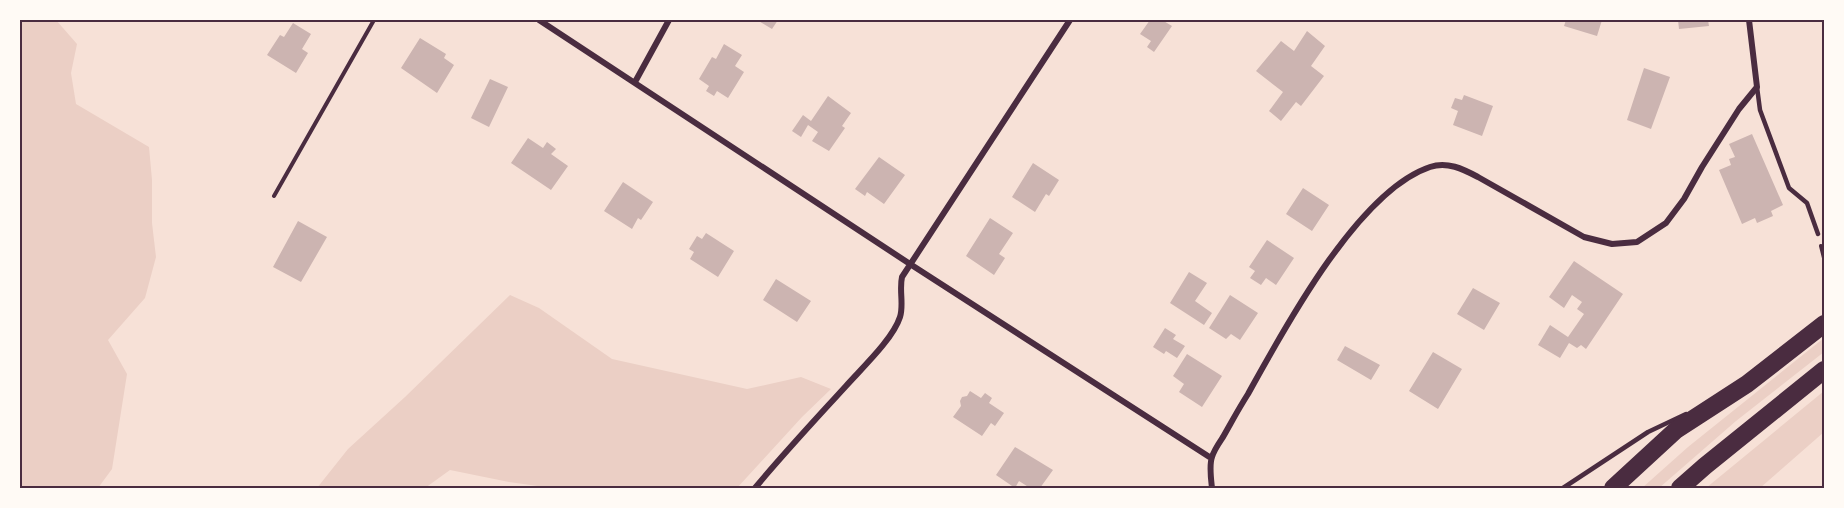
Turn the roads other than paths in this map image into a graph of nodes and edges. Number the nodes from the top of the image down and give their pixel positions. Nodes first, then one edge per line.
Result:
1 (539, 20) edge
2 (669, 20) edge
3 (1070, 20) edge
4 (1749, 20) edge
5 (635, 82) junction
6 (1757, 87) junction
7 (1818, 234) dead end
8 (910, 264) junction
9 (1824, 324) edge
10 (1824, 370) edge
11 (1748, 384) junction
12 (1698, 408) dead end
13 (1688, 413) dead end
14 (1211, 458) junction
15 (755, 489) edge
16 (1212, 489) edge
17 (1563, 489) edge
18 (1613, 489) edge
19 (1680, 489) edge

1 - 5 street
2 - 5 street
3 - 8 street
4 - 6 street
5 - 8 street
6 - 7 lane
6 - 14 street
8 - 14 street
8 - 15 street
9 - 11 highway
10 - 19 highway
11 - 12 lane
11 - 18 highway
13 - 17 lane
14 - 16 street

